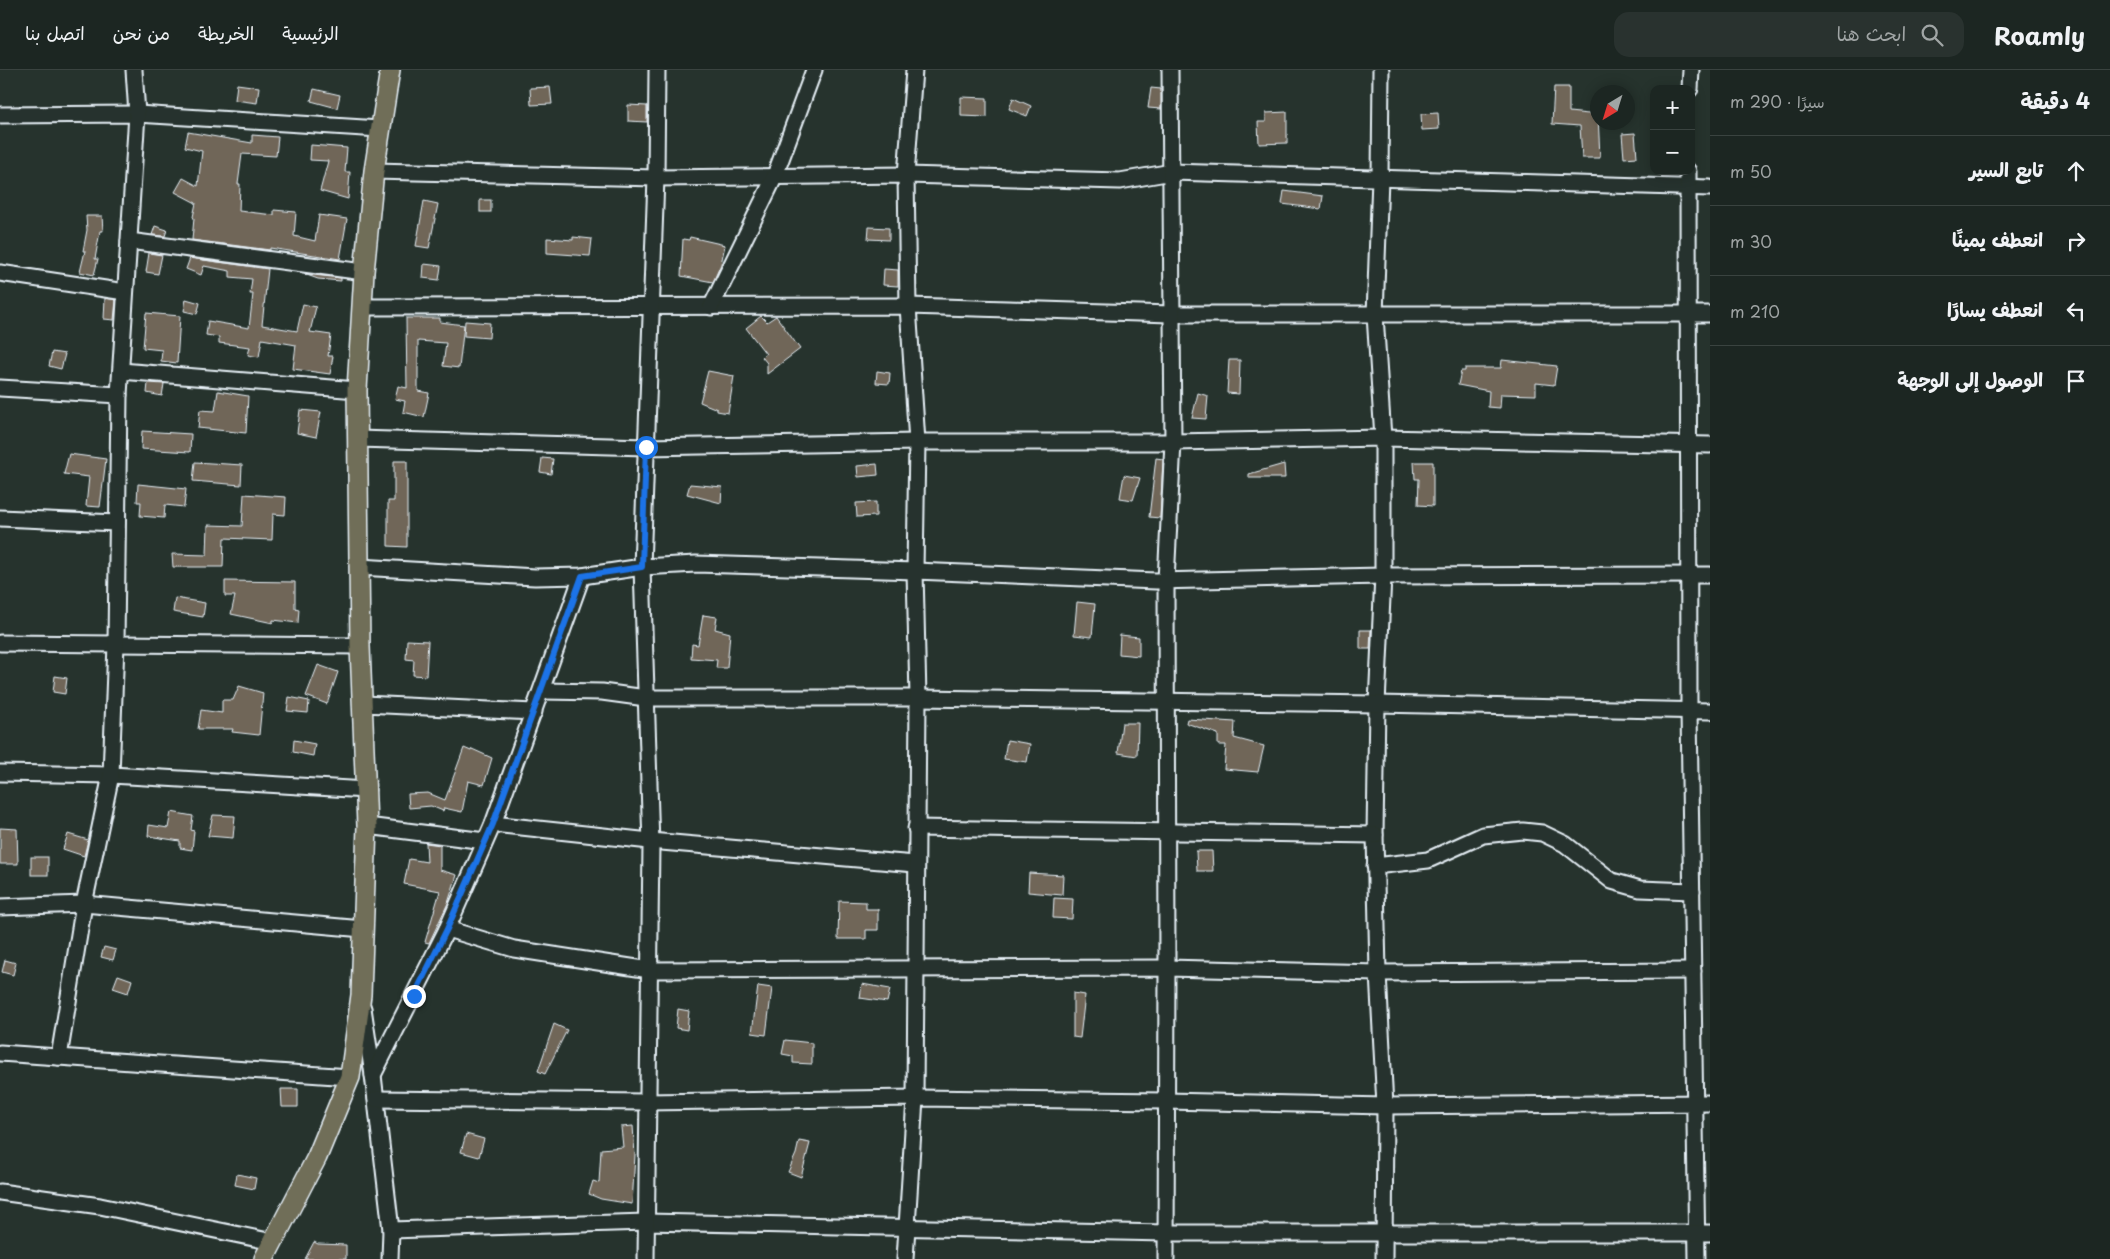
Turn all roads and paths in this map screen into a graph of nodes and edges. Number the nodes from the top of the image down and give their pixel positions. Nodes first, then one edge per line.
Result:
1 (134, 70) edge
2 (390, 70) edge
3 (657, 70) edge
4 (814, 70) edge
5 (914, 70) edge
6 (1170, 70) edge
7 (1381, 70) edge
8 (1691, 70) edge
9 (1690, 85) edge
10 (137, 114) junction
11 (0, 115) edge
12 (380, 129) junction
13 (374, 171) junction
14 (1172, 172) junction
15 (906, 175) junction
16 (1688, 175) edge
17 (656, 178) junction
18 (774, 178) junction
19 (1380, 178) junction
20 (1687, 188) junction
21 (1710, 188) edge
22 (129, 241) junction
23 (364, 272) junction
24 (0, 273) edge
25 (125, 292) junction
26 (908, 306) junction
27 (361, 307) junction
28 (711, 307) junction
29 (652, 308) junction
30 (1171, 314) junction
31 (1689, 314) junction
32 (1710, 314) edge
33 (1375, 315) junction
34 (121, 371) junction
35 (0, 388) edge
36 (357, 390) junction
37 (119, 395) junction
38 (1383, 438) junction
39 (357, 439) junction
40 (917, 442) junction
41 (1173, 442) junction
42 (1690, 444) junction
43 (1710, 444) edge
44 (646, 447) junction
45 (0, 518) edge
46 (117, 523) junction
47 (359, 567) junction
48 (642, 567) junction
49 (915, 570) junction
50 (1689, 575) junction
51 (1710, 575) edge
52 (582, 576) junction
53 (1383, 576) junction
54 (1166, 581) junction
55 (0, 643) edge
56 (116, 644) junction
57 (360, 646) junction
58 (542, 692) junction
59 (646, 698) junction
60 (918, 698) junction
61 (1166, 702) junction
62 (364, 704) junction
63 (1377, 704) junction
64 (1689, 711) junction
65 (1710, 711) edge
66 (534, 712) junction
67 (0, 773) edge
68 (111, 775) junction
69 (366, 790) junction
70 (493, 824) junction
71 (367, 826) junction
72 (916, 828) junction
73 (1166, 832) junction
74 (1375, 836) junction
75 (485, 841) junction
76 (650, 841) junction
77 (915, 864) junction
78 (1375, 866) junction
79 (1692, 891) junction
80 (84, 904) junction
81 (0, 907) edge
82 (363, 929) junction
83 (447, 929) junction
84 (1167, 968) junction
85 (650, 970) junction
86 (916, 970) junction
87 (1693, 971) junction
88 (1378, 973) junction
89 (361, 995) junction
90 (0, 1053) edge
91 (59, 1057) junction
92 (373, 1076) junction
93 (350, 1077) junction
94 (915, 1098) junction
95 (376, 1099) junction
96 (1166, 1101) junction
97 (646, 1102) junction
98 (1703, 1103) edge
99 (1385, 1106) junction
100 (0, 1192) edge
101 (646, 1222) junction
102 (906, 1227) junction
103 (390, 1230) junction
104 (1703, 1232) edge
105 (1166, 1233) junction
106 (1384, 1233) junction
107 (273, 1242) junction
108 (264, 1259) edge
109 (390, 1259) edge
110 (646, 1259) edge
111 (905, 1259) edge
112 (1166, 1259) edge
113 (1384, 1259) edge
114 (1697, 1259) edge

1 - 10 street
2 - 12 main road
3 - 17 street
4 - 18 street
5 - 15 street
6 - 14 street
7 - 19 street
8 - 9 street
10 - 11 street
10 - 12 street
10 - 22 street
12 - 13 main road
13 - 17 street
13 - 23 main road
14 - 15 street
14 - 19 street
14 - 30 street
15 - 18 street
15 - 26 street
16 - 20 street
17 - 18 street
17 - 29 street
18 - 28 street
19 - 20 street
19 - 33 street
20 - 21 street
20 - 31 street
22 - 23 street
22 - 25 street
23 - 27 main road
24 - 25 street
25 - 34 street
26 - 28 street
26 - 30 street
26 - 40 street
27 - 29 street
27 - 36 main road
28 - 29 street
29 - 44 street
30 - 33 street
30 - 41 street
31 - 32 street
31 - 33 street
31 - 42 street
33 - 38 street
34 - 36 street
34 - 37 street
35 - 37 street
36 - 39 main road
37 - 46 street
38 - 41 street
38 - 42 street
38 - 53 street
39 - 44 street
39 - 47 main road
40 - 41 street
40 - 44 street
40 - 49 street
41 - 54 street
42 - 43 street
42 - 50 street
44 - 48 street
45 - 46 street
46 - 56 street
47 - 52 street
47 - 57 main road
48 - 49 street
48 - 52 street
48 - 59 street
49 - 54 street
49 - 60 street
50 - 51 street
50 - 53 street
50 - 64 street
52 - 58 street
53 - 54 street
53 - 63 street
54 - 61 street
55 - 56 street
56 - 57 street
56 - 68 street
57 - 62 main road
58 - 59 street
58 - 66 street
59 - 60 street
59 - 76 street
60 - 61 street
60 - 72 street
61 - 63 street
61 - 73 street
62 - 66 street
62 - 69 main road
63 - 64 street
63 - 74 street
64 - 65 street
64 - 79 street
66 - 70 street
67 - 68 street
68 - 69 street
68 - 80 street
69 - 71 main road
70 - 75 street
70 - 76 street
71 - 75 street
71 - 82 main road
72 - 73 street
72 - 77 street
73 - 74 street
73 - 84 street
74 - 78 street
75 - 83 street
76 - 77 street
76 - 85 street
77 - 86 street
78 - 79 street
78 - 88 street
79 - 87 street
80 - 81 street
80 - 82 street
80 - 91 street
82 - 89 main road
83 - 85 street
83 - 92 street
84 - 86 street
84 - 88 street
84 - 96 street
85 - 86 street
85 - 97 street
86 - 94 street
87 - 88 street
87 - 98 street
88 - 99 street
89 - 92 street
89 - 93 main road
90 - 91 street
91 - 93 street
92 - 95 street
93 - 107 main road
94 - 96 street
94 - 97 street
94 - 102 street
95 - 97 street
95 - 103 street
96 - 99 street
96 - 105 street
97 - 101 street
98 - 99 street
98 - 104 street
99 - 106 street
100 - 107 street
101 - 102 street
101 - 103 street
101 - 110 street
102 - 105 street
102 - 111 street
103 - 109 street
104 - 106 street
104 - 114 street
105 - 106 street
105 - 112 street
106 - 113 street
107 - 108 main road

